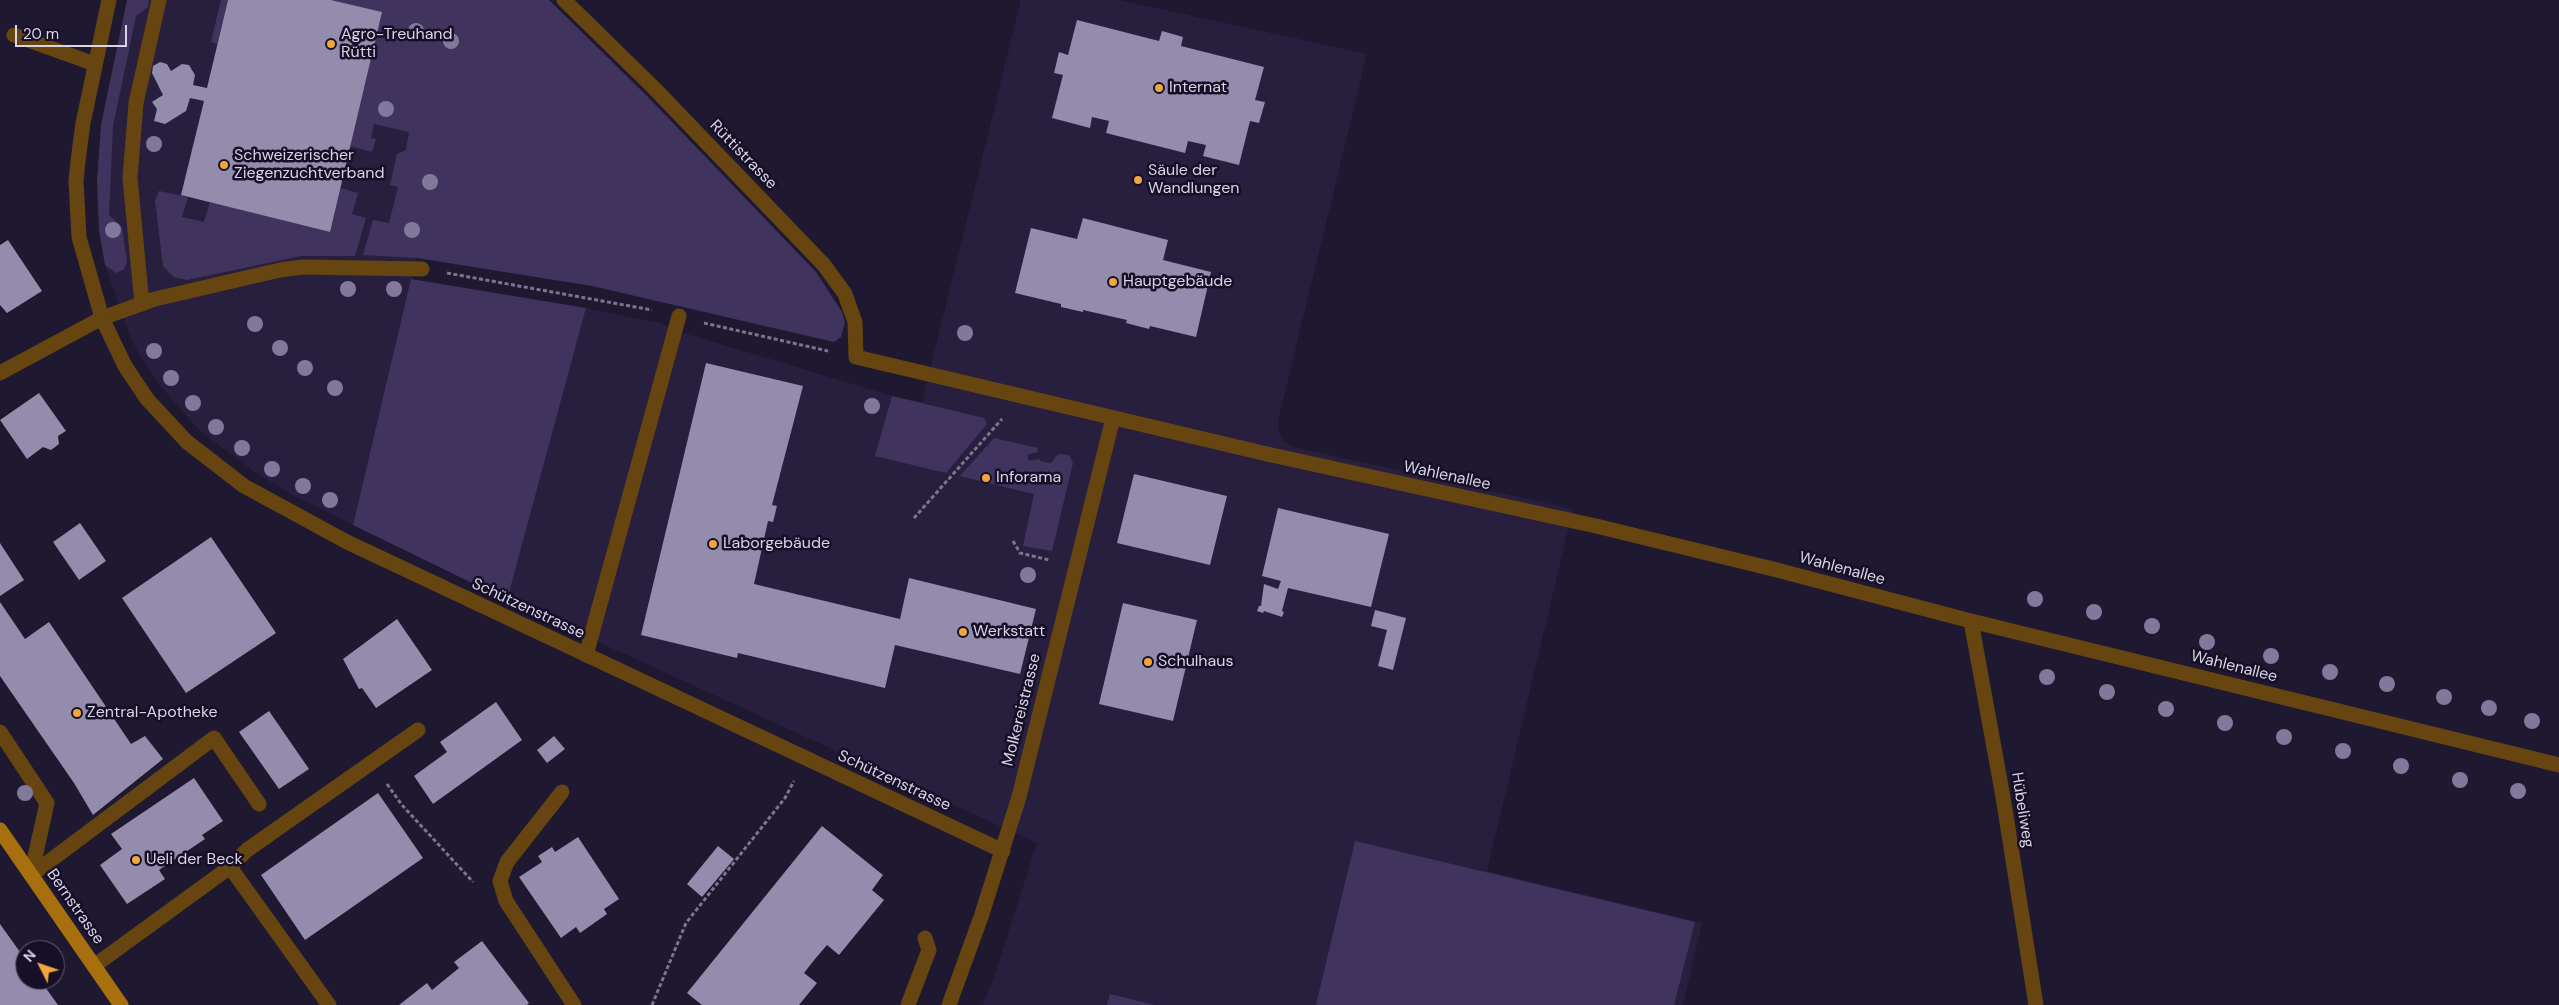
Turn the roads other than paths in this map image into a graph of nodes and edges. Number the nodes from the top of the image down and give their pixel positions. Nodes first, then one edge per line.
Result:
1 (108, 0) edge
2 (159, 0) edge
3 (564, 0) edge
4 (14, 34) dead end
5 (95, 64) junction
6 (422, 269) road end
7 (142, 304) junction
8 (679, 316) road end
9 (102, 318) junction
10 (856, 357) joint
11 (0, 373) edge
12 (1113, 418) junction
13 (1971, 621) junction
14 (586, 656) junction
15 (418, 730) dead end
16 (0, 732) edge
17 (2559, 765) edge
18 (562, 792) dead end
19 (259, 804) dead end
20 (0, 830) edge
21 (1003, 851) junction
22 (230, 867) junction
23 (31, 875) junction
24 (925, 938) dead end
25 (94, 966) junction
26 (121, 1005) edge
27 (329, 1005) edge
28 (574, 1005) edge
29 (908, 1005) edge
30 (949, 1005) edge
31 (2036, 1005) edge

1 - 5 street, Schützenstrasse
2 - 7 street
3 - 10 street, Rüttistrasse
4 - 5 street
5 - 9 street, Schützenstrasse
6 - 7 street
7 - 9 street
8 - 14 street
9 - 11 street
9 - 14 street, Schützenstrasse
10 - 12 street, Wahlenallee
12 - 13 street, Wahlenallee
12 - 21 street, Molkereistrasse
13 - 17 street, Wahlenallee
13 - 31 street, Hübeliweg
14 - 21 street, Schützenstrasse
15 - 22 street
16 - 23 street
18 - 28 street
19 - 23 street
20 - 23 main road, Bernstrasse
21 - 30 street, Molkereistrasse
22 - 25 street
22 - 27 street
23 - 25 main road, Bernstrasse
24 - 29 street
25 - 26 main road, Bernstrasse

